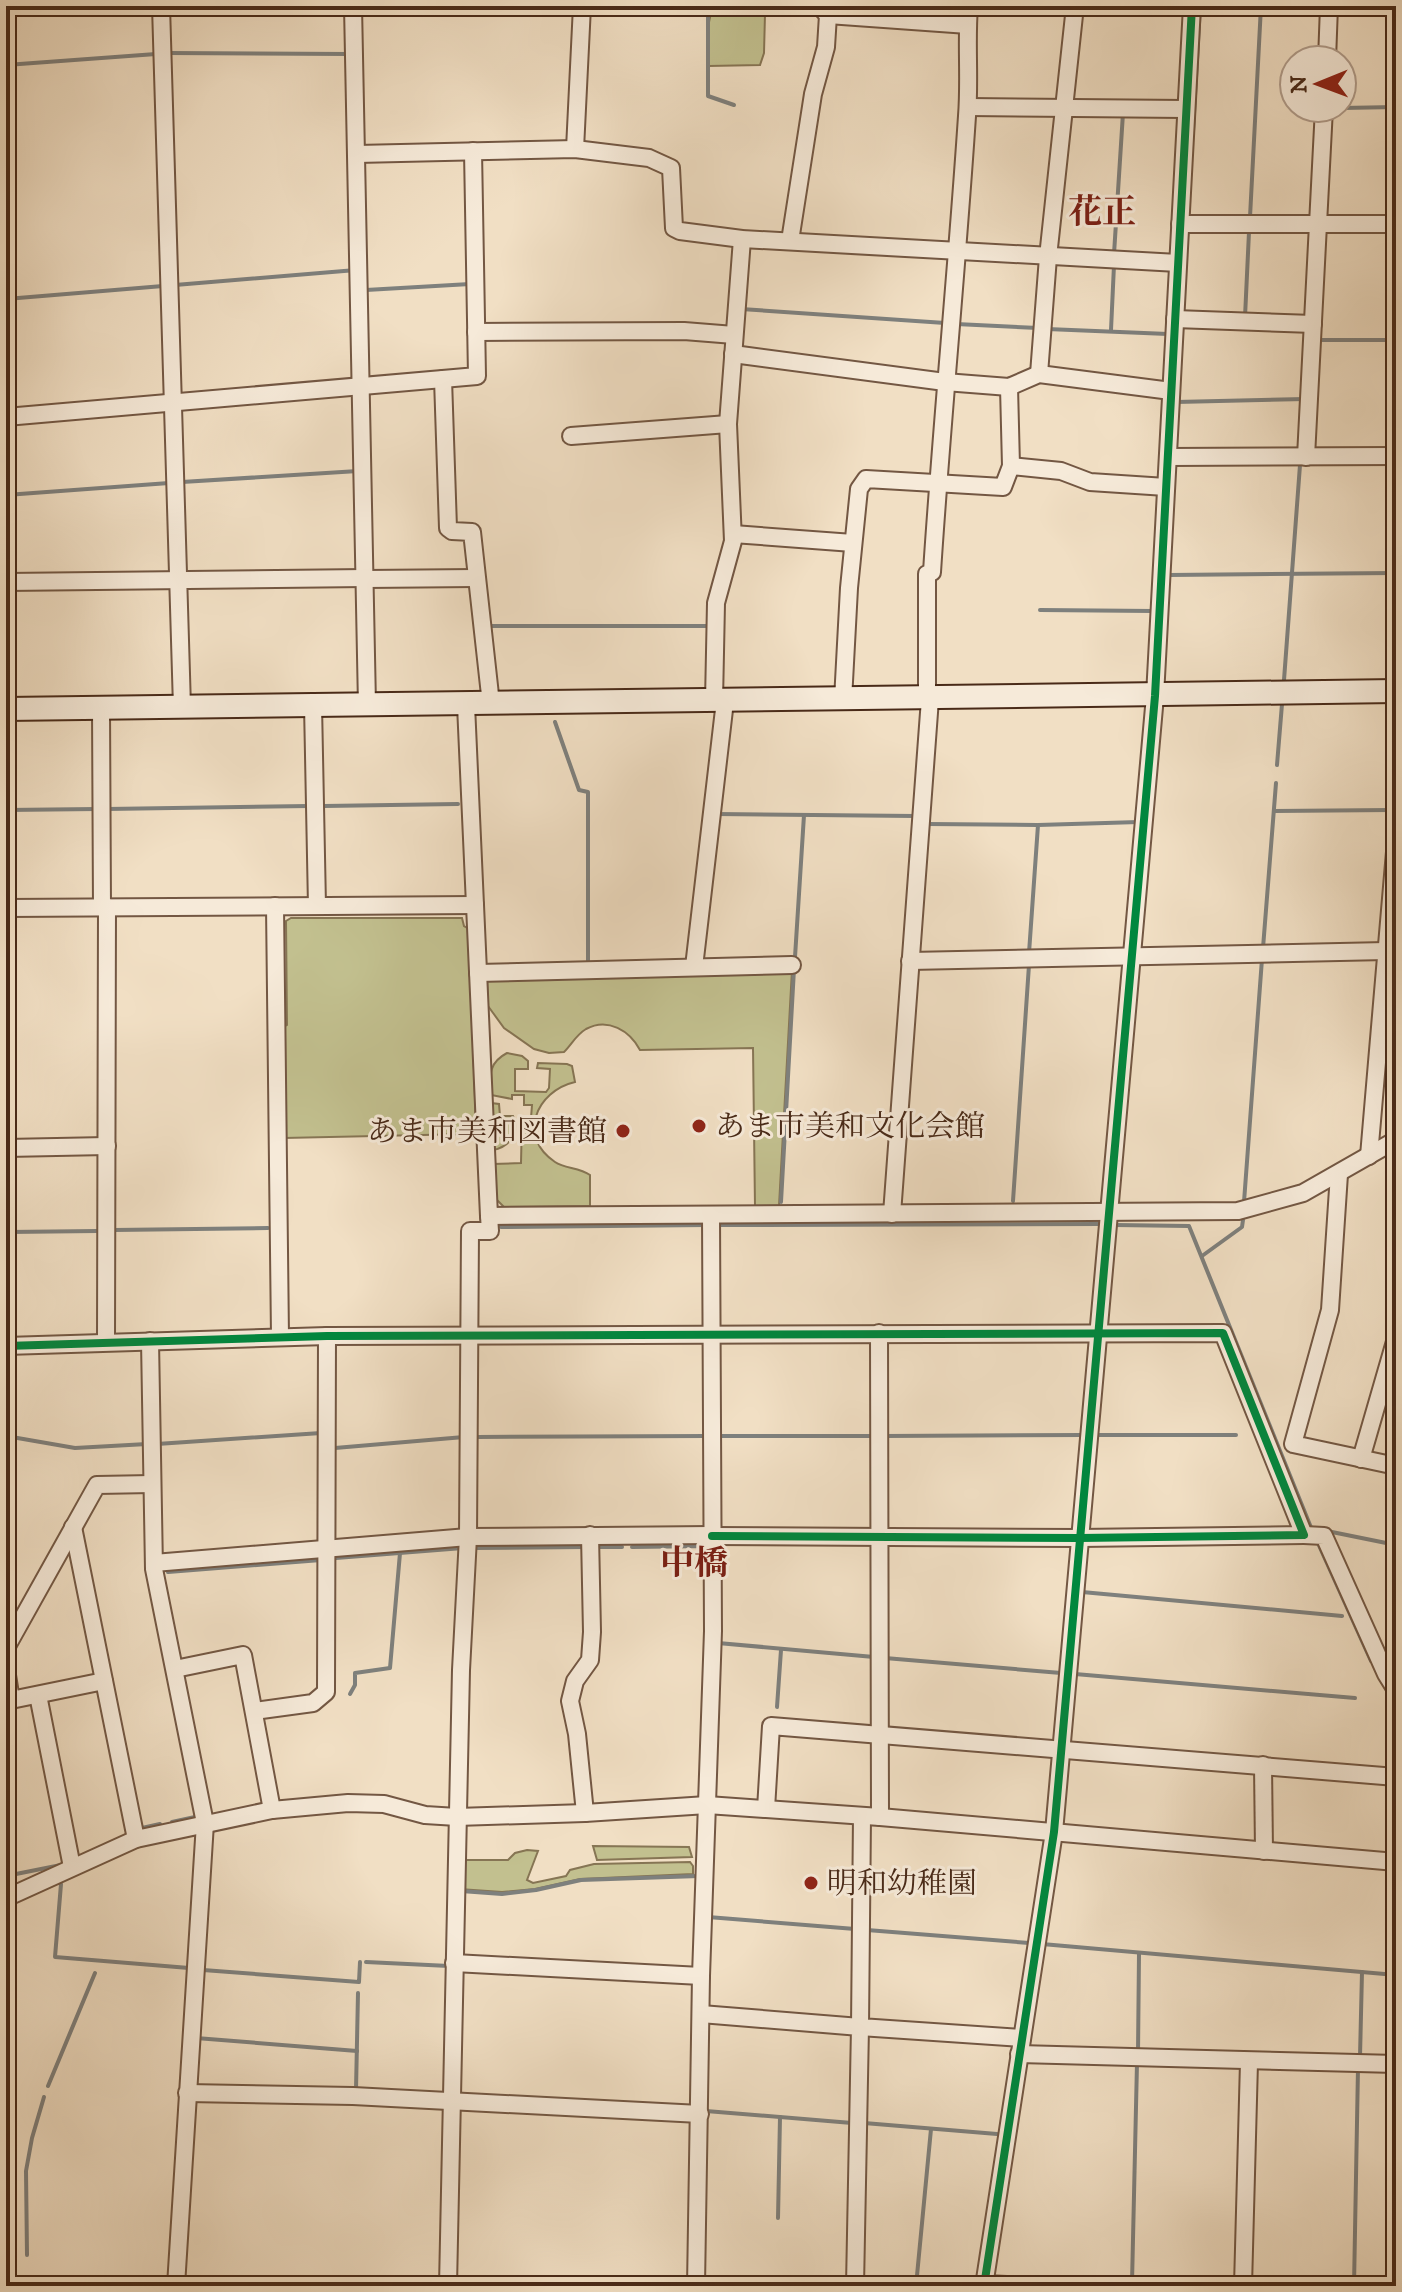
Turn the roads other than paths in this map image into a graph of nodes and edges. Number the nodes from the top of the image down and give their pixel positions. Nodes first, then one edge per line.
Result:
1 (161, 6) edge
2 (353, 6) edge
3 (582, 6) edge
4 (969, 6) edge
5 (1075, 6) edge
6 (1192, 6) edge
7 (1329, 6) edge
8 (824, 11) edge
9 (968, 25) junction
10 (1328, 44) edge
11 (968, 107) junction
12 (1064, 108) junction
13 (1186, 109) junction
14 (1323, 124) edge
15 (575, 149) junction
16 (473, 151) junction
17 (357, 154) junction
18 (1180, 224) junction
19 (1318, 224) junction
20 (1396, 224) edge
21 (742, 239) junction
22 (790, 241) junction
23 (958, 252) junction
24 (1048, 257) junction
25 (1178, 263) junction
26 (1175, 319) junction
27 (1313, 324) junction
28 (476, 332) junction
29 (734, 335) junction
30 (733, 354) junction
31 (1039, 374) junction
32 (443, 379) junction
33 (945, 382) junction
34 (362, 385) junction
35 (1009, 387) junction
36 (1171, 391) junction
37 (173, 402) junction
38 (6, 417) edge
39 (728, 424) junction
40 (571, 436) dead end
41 (1396, 456) edge
42 (1168, 457) junction
43 (1306, 457) junction
44 (1011, 466) junction
45 (938, 484) junction
46 (1166, 487) junction
47 (733, 534) junction
48 (853, 543) junction
49 (476, 578) junction
50 (366, 579) junction
51 (178, 580) junction
52 (6, 582) edge
53 (1396, 691) edge
54 (1155, 696) junction
55 (929, 699) junction
56 (843, 700) junction
57 (720, 701) junction
58 (491, 704) junction
59 (313, 705) junction
60 (367, 705) junction
61 (466, 705) junction
62 (182, 707) junction
63 (101, 708) junction
64 (6, 709) edge
65 (1396, 840) edge
66 (475, 905) junction
67 (275, 906) junction
68 (317, 906) junction
69 (105, 907) junction
70 (6, 908) edge
71 (1390, 950) edge
72 (1132, 956) junction
73 (910, 961) junction
74 (792, 965) dead end
75 (694, 967) junction
76 (478, 973) junction
77 (1396, 1140) edge
78 (107, 1146) junction
79 (6, 1148) edge
80 (1369, 1156) junction
81 (1339, 1174) junction
82 (1110, 1213) junction
83 (892, 1214) junction
84 (489, 1216) junction
85 (711, 1223) junction
86 (712, 1333) junction
87 (879, 1333) junction
88 (1099, 1333) junction
89 (470, 1335) junction
90 (327, 1336) junction
91 (280, 1337) junction
92 (1396, 1338) edge
93 (150, 1341) junction
94 (106, 1342) junction
95 (6, 1346) edge
96 (1282, 1446) junction
97 (1361, 1459) junction
98 (1396, 1466) edge
99 (152, 1484) junction
100 (73, 1527) junction
101 (590, 1535) junction
102 (1311, 1535) junction
103 (712, 1536) junction
104 (468, 1537) junction
105 (879, 1537) junction
106 (1080, 1538) junction
107 (326, 1549) junction
108 (154, 1563) junction
109 (6, 1648) edge
110 (6, 1669) edge
111 (175, 1669) junction
112 (104, 1681) junction
113 (1396, 1690) edge
114 (38, 1695) junction
115 (254, 1711) junction
116 (880, 1734) junction
117 (1061, 1748) junction
118 (1263, 1765) junction
119 (1396, 1777) edge
120 (707, 1805) junction
121 (766, 1809) junction
122 (272, 1810) junction
123 (585, 1813) junction
124 (862, 1816) junction
125 (457, 1817) junction
126 (880, 1817) junction
127 (205, 1823) junction
128 (1054, 1832) junction
129 (136, 1839) junction
130 (1264, 1851) junction
131 (1396, 1862) edge
132 (72, 1867) junction
133 (6, 1898) edge
134 (454, 1963) junction
135 (701, 1976) junction
136 (701, 2014) junction
137 (860, 2027) junction
138 (1021, 2046) junction
139 (1249, 2062) junction
140 (1396, 2064) edge
141 (187, 2093) junction
142 (451, 2100) junction
143 (700, 2114) junction
144 (984, 2285) edge
145 (176, 2286) edge
146 (448, 2286) edge
147 (696, 2286) edge
148 (855, 2286) edge
149 (1020, 2286) edge
150 (1032, 2286) edge
151 (1243, 2286) edge

1 - 37 street
2 - 17 street
3 - 15 street
4 - 9 street
5 - 12 street
6 - 13 street
7 - 10 street
8 - 9 street
8 - 22 street
9 - 11 street
11 - 12 street
11 - 23 street
12 - 13 street
12 - 24 street
13 - 18 street
14 - 19 street
15 - 16 street
15 - 21 street
16 - 17 street
16 - 28 street
17 - 34 street
18 - 19 street
18 - 25 street
19 - 20 street
19 - 27 street
21 - 22 street
21 - 29 street
22 - 23 street
23 - 24 street
23 - 33 street
24 - 25 street
24 - 31 street
25 - 26 street
26 - 27 street
26 - 36 street
27 - 43 street
28 - 29 street
28 - 32 street
29 - 30 street
30 - 33 street
30 - 39 street
31 - 35 street
31 - 36 street
32 - 34 street
32 - 49 street
33 - 35 street
33 - 45 street
34 - 37 street
34 - 50 street
35 - 44 street
36 - 42 street
37 - 38 street
37 - 51 street
39 - 40 street
39 - 47 street
41 - 43 street
42 - 43 street
42 - 46 street
44 - 45 street
44 - 46 street
45 - 48 street
45 - 55 street
46 - 54 street
47 - 48 street
47 - 57 street
48 - 56 street
49 - 50 street
49 - 58 street
50 - 51 street
50 - 60 street
51 - 52 street
51 - 62 street
53 - 54 street
54 - 55 street
54 - 72 street
55 - 56 street
55 - 73 street
56 - 57 street
57 - 58 street
57 - 75 street
58 - 61 street
59 - 60 street
59 - 62 street
59 - 68 street
60 - 61 street
61 - 66 street
62 - 63 street
63 - 64 street
63 - 69 street
65 - 71 street
66 - 68 street
66 - 76 street
67 - 68 street
67 - 69 street
67 - 91 street
69 - 70 street
69 - 78 street
71 - 72 street
71 - 80 street
72 - 73 street
72 - 82 street
73 - 83 street
74 - 75 street
75 - 76 street
76 - 84 street
77 - 80 street
78 - 79 street
78 - 94 street
80 - 81 street
81 - 82 street
81 - 96 street
82 - 83 street
82 - 88 street
83 - 85 street
84 - 85 street
84 - 89 street
85 - 86 street
86 - 87 street
86 - 89 street
86 - 103 street
87 - 88 street
87 - 105 street
88 - 96 street
88 - 106 street
89 - 90 street
89 - 104 street
90 - 91 street
90 - 107 street
91 - 93 street
92 - 97 street
93 - 94 street
93 - 99 street
94 - 95 street
96 - 97 street
96 - 102 street
97 - 98 street
99 - 100 street
99 - 108 street
100 - 109 street
100 - 112 street
101 - 103 street
101 - 104 street
101 - 123 street
102 - 106 street
102 - 113 street
103 - 105 street
103 - 120 street
104 - 107 street
104 - 125 street
105 - 106 street
105 - 116 street
106 - 117 street
107 - 108 street
107 - 115 street
108 - 111 street
110 - 114 street
111 - 115 street
111 - 127 street
112 - 114 street
112 - 129 street
114 - 132 street
115 - 122 street
116 - 117 street
116 - 121 street
116 - 126 street
117 - 118 street
117 - 128 street
118 - 119 street
118 - 130 street
120 - 121 street
120 - 123 street
120 - 135 street
121 - 124 street
122 - 125 street
122 - 127 street
123 - 125 street
124 - 126 street
124 - 137 street
125 - 134 street
126 - 128 street
127 - 129 street
127 - 141 street
128 - 130 street
128 - 138 street
129 - 132 street
130 - 131 street
132 - 133 street
134 - 135 street
134 - 142 street
135 - 136 street
136 - 137 street
136 - 143 street
137 - 138 street
137 - 148 street
138 - 139 street
138 - 144 street
139 - 140 street
139 - 151 street
141 - 142 street
141 - 145 street
142 - 143 street
142 - 146 street
143 - 147 street
144 - 149 street
149 - 150 street

